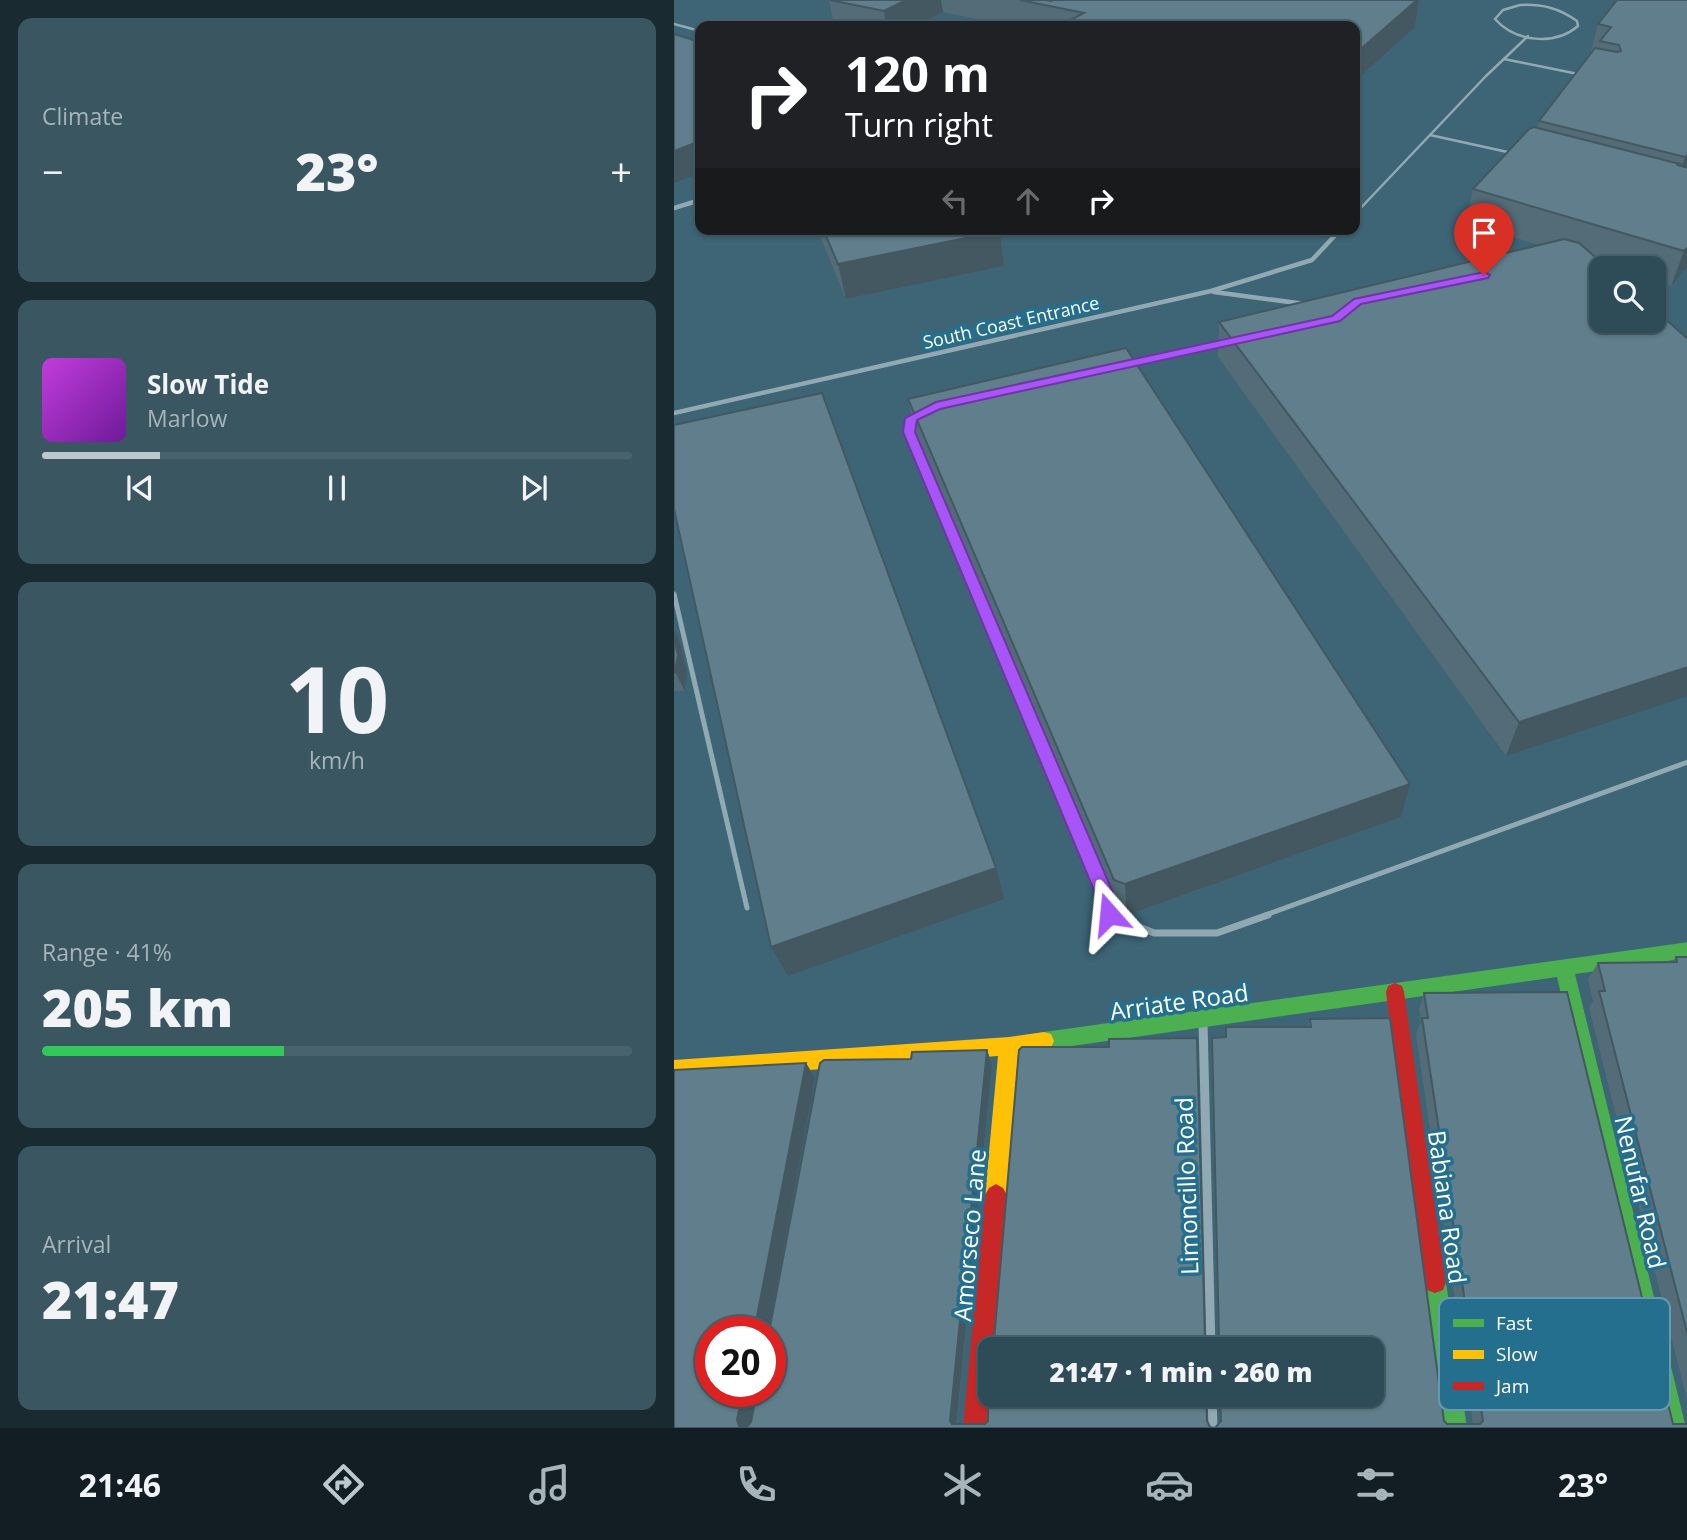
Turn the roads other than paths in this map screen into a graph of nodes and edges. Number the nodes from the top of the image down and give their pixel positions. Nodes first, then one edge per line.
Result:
1 (674, 24) edge
2 (695, 30) edge
3 (1528, 36) junction
4 (1504, 59) junction
5 (1596, 77) edge
6 (1430, 135) junction
7 (1521, 155) edge
8 (695, 202) edge
9 (674, 208) edge
10 (1360, 209) edge
11 (1335, 235) edge
12 (1211, 291) junction
13 (1317, 303) edge
14 (1230, 342) edge
15 (1123, 365) edge
16 (924, 412) edge
17 (674, 413) edge
18 (674, 594) edge
19 (1687, 762) edge
20 (747, 908) dead end
21 (1687, 950) edge
22 (1564, 968) junction
23 (1395, 992) junction
24 (1202, 1021) junction
25 (1009, 1046) junction
26 (674, 1070) edge
27 (1643, 1298) edge
28 (1439, 1312) edge
29 (1211, 1337) edge
30 (1212, 1407) edge
31 (1453, 1410) edge
32 (1670, 1410) edge
33 (975, 1428) edge
34 (1213, 1428) edge
35 (1455, 1428) edge
36 (1674, 1428) edge

1 - 2 lane
3 - 3 lane
3 - 4 lane
4 - 5 lane
4 - 6 lane
6 - 7 lane
6 - 10 lane
8 - 9 street
11 - 12 lane, South Coast Entrance
12 - 13 lane
12 - 17 lane, South Coast Entrance
14 - 15 lane
16 - 19 lane
18 - 20 lane
21 - 22 street, Arriate Road
22 - 23 street, Arriate Road
22 - 27 street, Nenufar Road
23 - 24 street, Arriate Road
23 - 28 street, Babiana Road
24 - 25 street, Arriate Road
24 - 29 street, Limoncillo Road
25 - 26 street, Arriate Road
25 - 33 street, Amorseco Lane
30 - 34 street
31 - 35 street, Babiana Road
32 - 36 street, Nenufar Road

